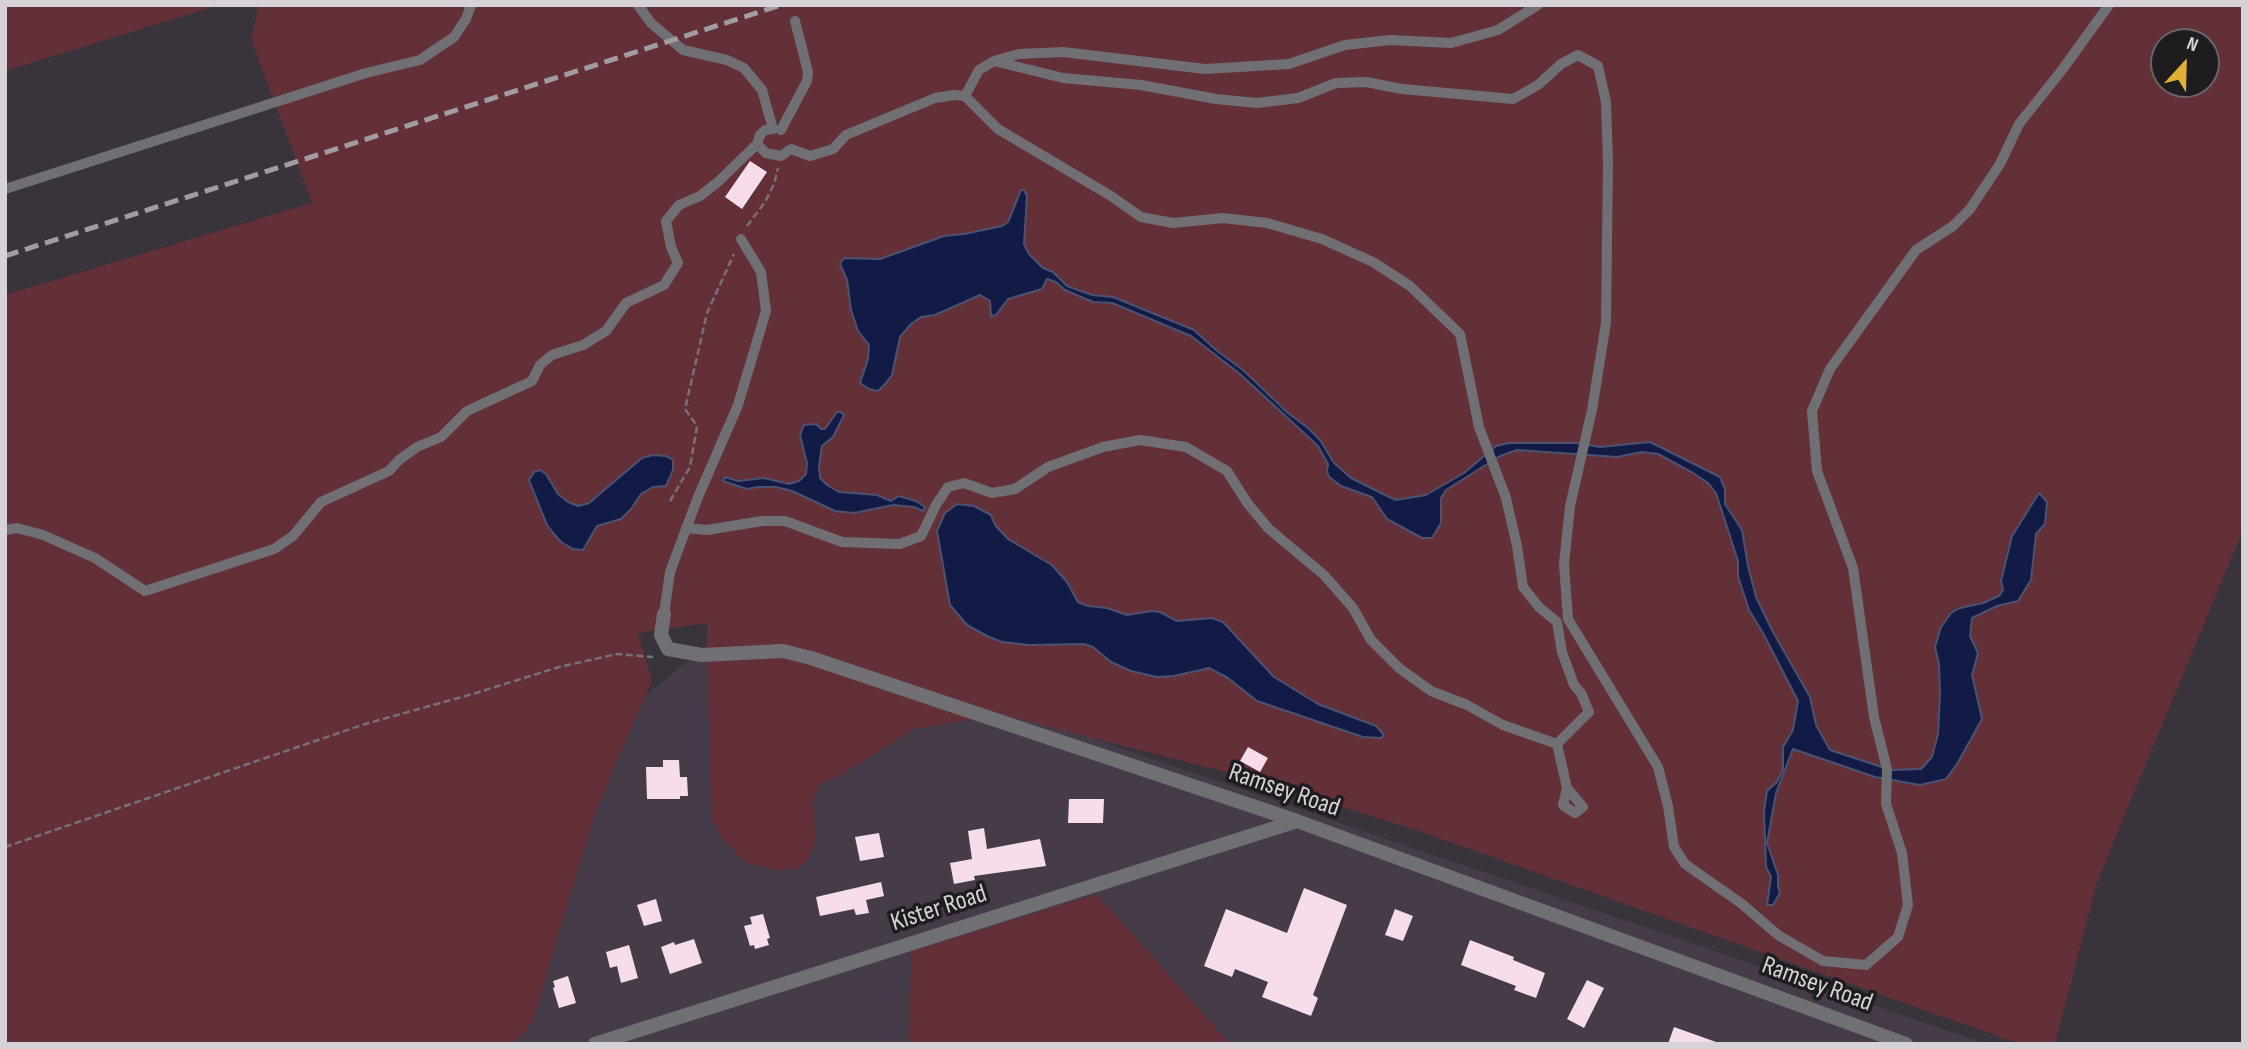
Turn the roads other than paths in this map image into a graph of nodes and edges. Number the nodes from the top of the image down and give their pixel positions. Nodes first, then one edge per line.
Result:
1 (471, 5) edge
2 (638, 5) edge
3 (1538, 5) edge
4 (2109, 5) edge
5 (795, 21) dead end
6 (994, 61) junction
7 (965, 96) junction
8 (781, 130) dead end
9 (757, 144) junction
10 (5, 189) edge
11 (741, 239) road end
12 (687, 528) junction
13 (5, 530) edge
14 (664, 614) joint
15 (1557, 744) junction
16 (1567, 788) dead end
17 (1297, 821) junction
18 (595, 1044) edge
19 (1906, 1044) edge

1 - 10 lane
2 - 9 lane
3 - 6 lane
4 - 6 lane
5 - 8 lane
6 - 7 lane
7 - 9 lane
7 - 15 lane
9 - 13 lane
11 - 12 lane
12 - 14 lane
12 - 15 lane
14 - 17 street, Ramsey Road
15 - 16 lane
17 - 18 street, Kister Road
17 - 19 street, Ramsey Road

